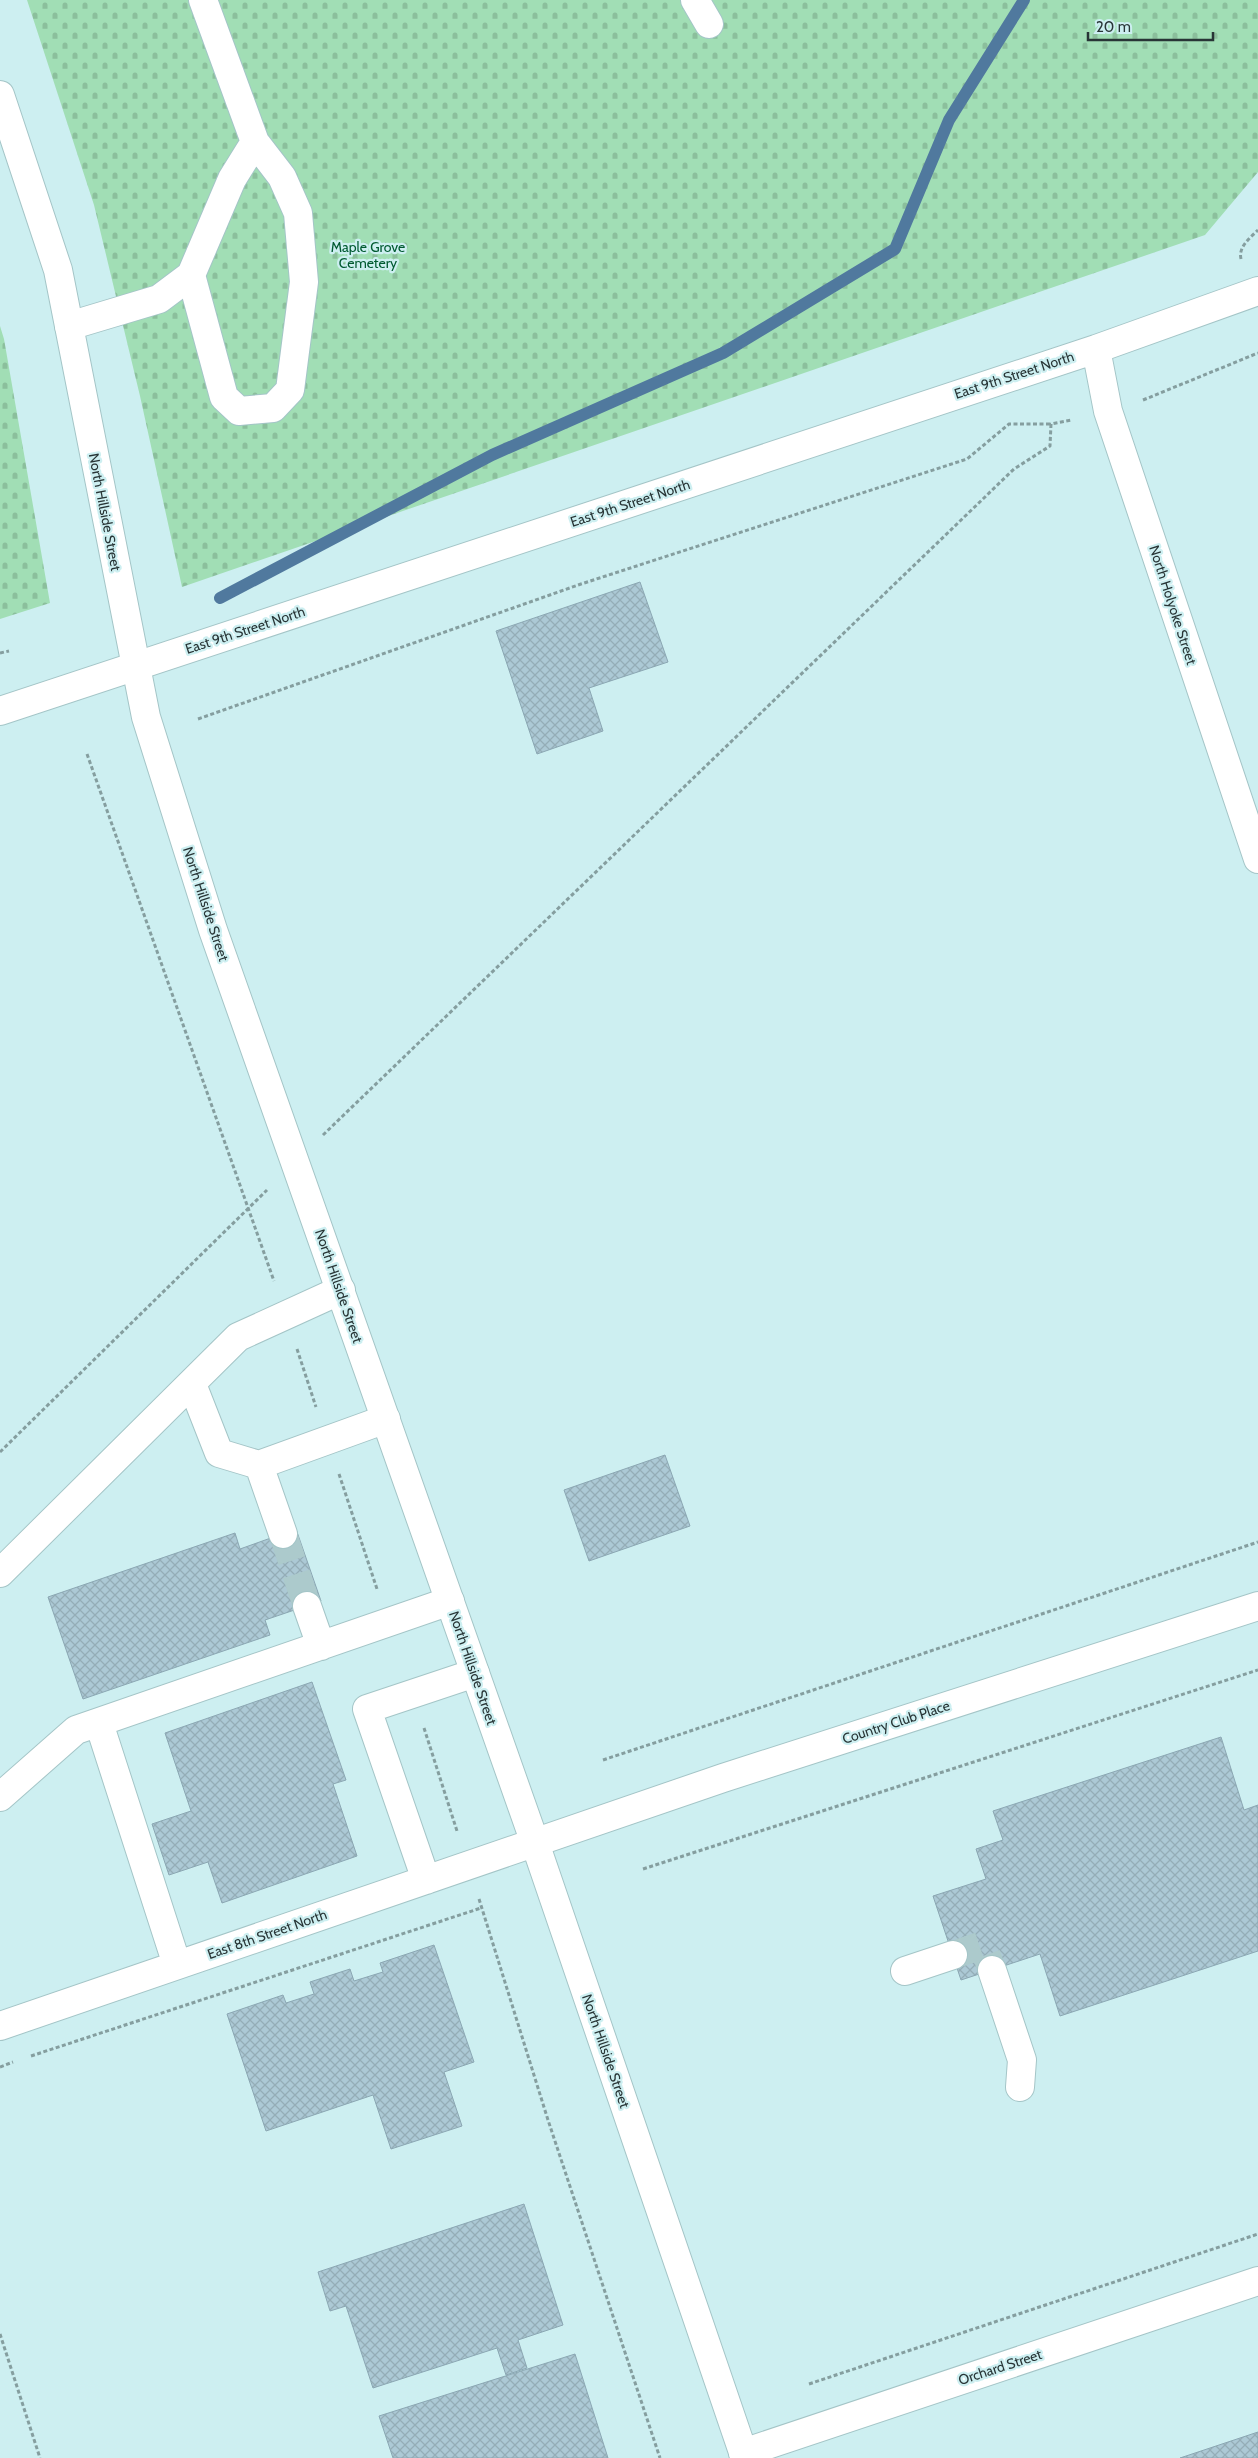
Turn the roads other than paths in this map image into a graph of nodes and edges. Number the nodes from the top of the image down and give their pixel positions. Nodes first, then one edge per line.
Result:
1 (204, 0) edge
2 (696, 0) edge
3 (709, 24) dead end
4 (0, 95) edge
5 (255, 142) junction
6 (191, 275) junction
7 (1258, 291) edge
8 (69, 326) junction
9 (1096, 348) junction
10 (134, 667) junction
11 (0, 711) edge
12 (1258, 858) edge
13 (341, 1290) junction
14 (192, 1384) junction
15 (386, 1419) junction
16 (260, 1465) junction
17 (283, 1534) tunnel mouth
18 (0, 1573) edge
19 (450, 1601) junction
20 (307, 1606) tunnel mouth
21 (1258, 1606) edge
22 (321, 1646) junction
23 (475, 1673) junction
24 (98, 1723) junction
25 (0, 1797) edge
26 (535, 1843) junction
27 (426, 1880) junction
28 (953, 1955) tunnel mouth
29 (177, 1965) junction
30 (992, 1970) tunnel mouth
31 (905, 1971) dead end
32 (0, 2026) edge
33 (1020, 2087) dead end
34 (1258, 2281) edge
35 (744, 2455) edge

1 - 5 street
2 - 3 street
4 - 8 street, North Hillside Street
5 - 6 street
5 - 6 street
6 - 8 street
7 - 9 street, East 9th Street North
8 - 10 street, North Hillside Street
9 - 10 street, East 9th Street North
9 - 12 street, North Holyoke Street
10 - 11 street, East 9th Street North
10 - 13 street, North Hillside Street
13 - 14 street
13 - 15 street, North Hillside Street
14 - 16 street
14 - 18 street
15 - 16 street
15 - 19 street, North Hillside Street
16 - 17 street
19 - 22 street
19 - 23 street, North Hillside Street
20 - 22 street
21 - 26 street, Country Club Place
22 - 24 street
23 - 26 street, North Hillside Street
23 - 27 street
24 - 25 street
24 - 29 street
26 - 27 street, East 8th Street North
26 - 35 street, North Hillside Street
27 - 29 street, East 8th Street North
28 - 31 street
29 - 32 street, East 8th Street North
30 - 33 street
34 - 35 street, Orchard Street

